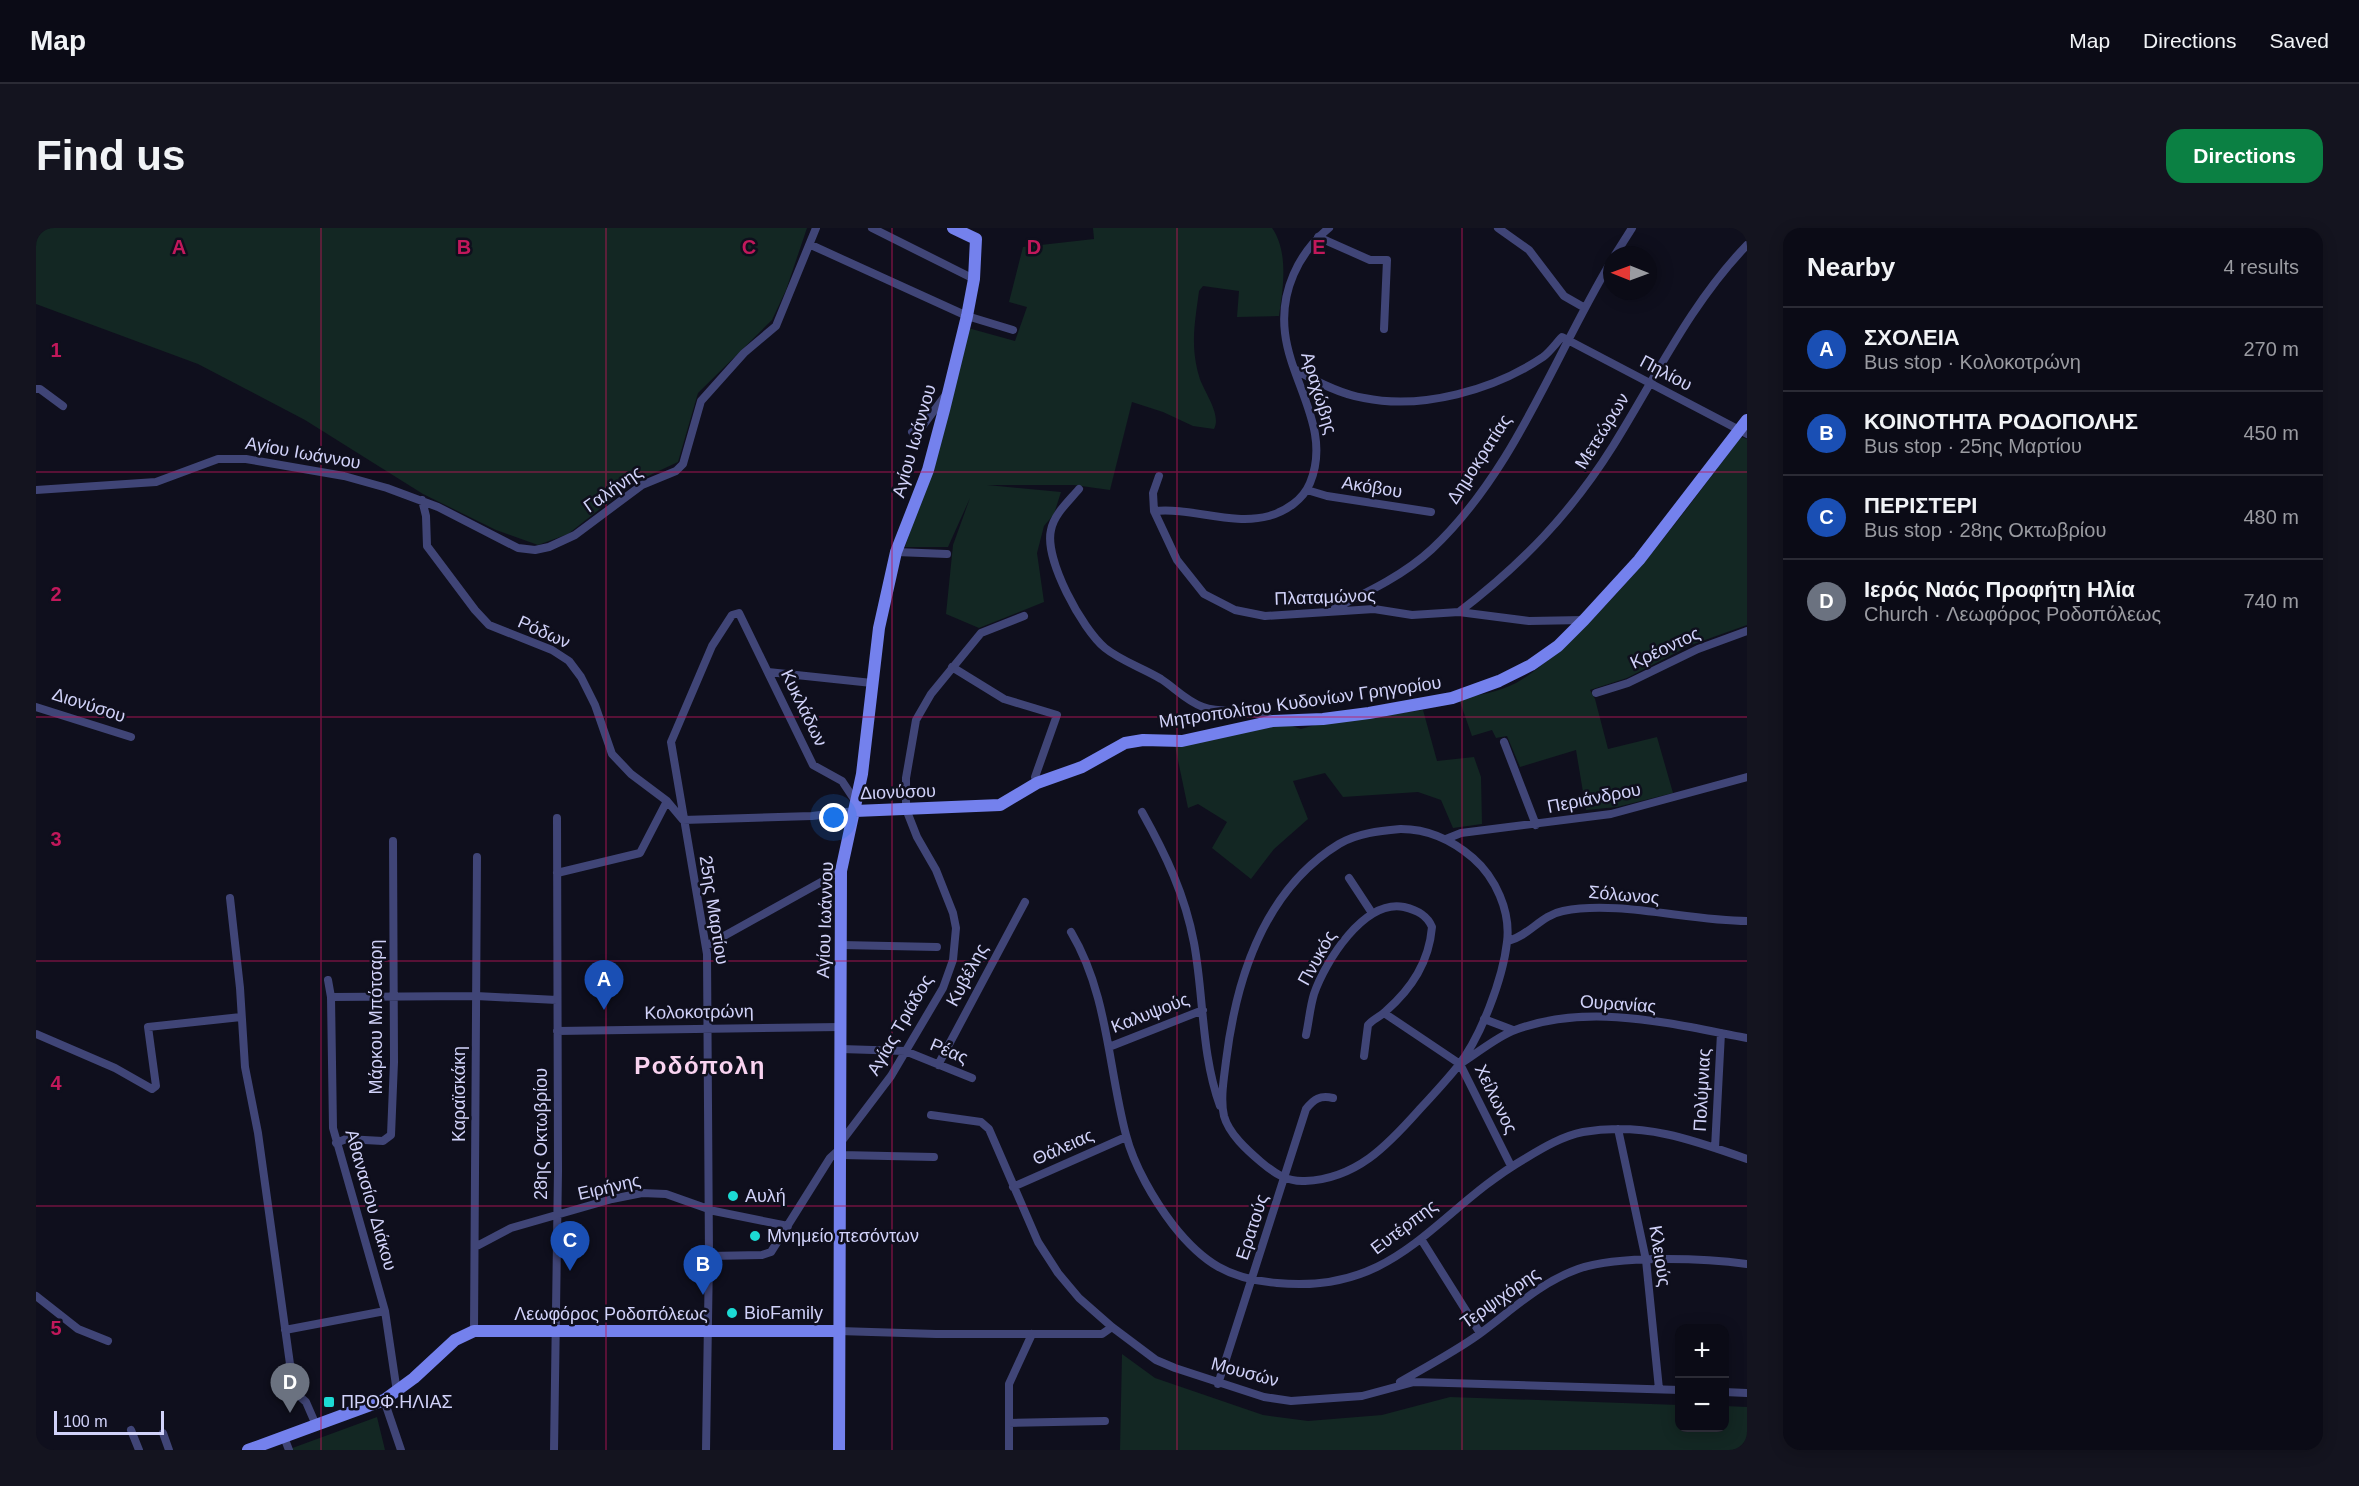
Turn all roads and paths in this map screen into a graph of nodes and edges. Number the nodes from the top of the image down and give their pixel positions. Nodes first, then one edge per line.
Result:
1 (816, 228) edge
2 (872, 228) edge
3 (953, 228) edge
4 (1329, 228) edge
5 (1632, 228) edge
6 (1505, 229) edge
7 (976, 233) edge
8 (1318, 237) junction
9 (811, 245) junction
10 (1747, 245) edge
11 (1621, 246) edge
12 (1603, 276) edge
13 (974, 279) junction
14 (1585, 308) junction
15 (967, 316) junction
16 (1384, 329) dead end
17 (1013, 330) dead end
18 (1570, 341) junction
19 (1296, 370) junction
20 (1651, 383) junction
21 (36, 389) edge
22 (947, 392) junction
23 (63, 406) dead end
24 (1747, 420) edge
25 (912, 432) dead end
26 (1743, 432) edge
27 (1159, 476) dead end
28 (1079, 489) dead end
29 (36, 490) edge
30 (1307, 490) junction
31 (422, 500) junction
32 (1154, 511) junction
33 (1431, 512) dead end
34 (896, 552) junction
35 (946, 554) dead end
36 (1330, 611) junction
37 (1459, 612) junction
38 (739, 613) joint
39 (1024, 615) dead end
40 (1584, 620) junction
41 (1747, 631) edge
42 (952, 667) junction
43 (768, 672) junction
44 (872, 683) junction
45 (1596, 693) dead end
46 (36, 707) edge
47 (1273, 721) junction
48 (131, 737) dead end
49 (1504, 742) dead end
50 (1747, 777) edge
51 (1037, 783) junction
52 (668, 801) junction
53 (856, 807) junction
54 (906, 809) junction
55 (1142, 812) dead end
56 (556, 818) dead end
57 (683, 820) junction
58 (1536, 825) junction
59 (1446, 838) junction
60 (393, 841) dead end
61 (477, 857) dead end
62 (841, 871) junction
63 (557, 873) junction
64 (1349, 879) dead end
65 (230, 898) dead end
66 (1025, 902) dead end
67 (1372, 913) junction
68 (1747, 921) edge
69 (1071, 932) dead end
70 (1508, 941) junction
71 (841, 945) junction
72 (706, 946) junction
73 (937, 947) dead end
74 (328, 980) dead end
75 (394, 996) junction
76 (476, 996) junction
77 (332, 997) junction
78 (558, 1000) junction
79 (1203, 1010) junction
80 (1384, 1013) junction
81 (241, 1017) junction
82 (1484, 1019) junction
83 (841, 1027) junction
84 (708, 1028) junction
85 (557, 1030) junction
86 (1513, 1030) junction
87 (1721, 1033) junction
88 (36, 1034) edge
89 (1306, 1035) dead end
90 (1747, 1038) edge
91 (1109, 1047) junction
92 (841, 1048) junction
93 (905, 1051) junction
94 (1364, 1056) dead end
95 (1460, 1064) junction
96 (938, 1065) junction
97 (972, 1078) dead end
98 (1333, 1098) dead end
99 (1224, 1114) junction
100 (931, 1115) dead end
101 (1618, 1129) junction
102 (1126, 1137) junction
103 (336, 1143) junction
104 (841, 1148) junction
105 (1715, 1148) junction
106 (934, 1157) dead end
107 (1747, 1159) edge
108 (1511, 1166) junction
109 (1285, 1179) junction
110 (1013, 1187) junction
111 (708, 1210) junction
112 (557, 1216) junction
113 (788, 1226) junction
114 (1421, 1239) junction
115 (475, 1247) junction
116 (709, 1256) junction
117 (1646, 1260) junction
118 (1747, 1264) edge
119 (1252, 1281) junction
120 (36, 1296) edge
121 (385, 1311) junction
122 (1112, 1327) junction
123 (285, 1330) junction
124 (474, 1331) junction
125 (839, 1331) junction
126 (555, 1332) junction
127 (708, 1332) junction
128 (1480, 1333) junction
129 (1032, 1334) junction
130 (108, 1341) dead end
131 (1414, 1378) junction
132 (1218, 1384) junction
133 (1389, 1389) joint
134 (1659, 1389) junction
135 (1675, 1390) edge
136 (397, 1392) junction
137 (1729, 1392) edge
138 (1747, 1393) edge
139 (384, 1400) junction
140 (1105, 1421) dead end
141 (1010, 1423) junction
142 (316, 1425) junction
143 (131, 1430) dead end
144 (163, 1433) dead end
145 (284, 1437) junction
146 (139, 1450) edge
147 (169, 1450) edge
148 (248, 1450) edge
149 (289, 1450) edge
150 (401, 1450) edge
151 (554, 1450) edge
152 (706, 1450) edge
153 (839, 1450) edge
154 (1009, 1450) edge

1 - 9 street, Γαλήνης
2 - 13 street
3 - 7 street
4 - 8 street, Αραχώβης
5 - 11 street
6 - 14 street
7 - 13 street, Αγίου Ιωάννου
8 - 16 street
8 - 19 street, Αραχώβης
9 - 15 street
9 - 31 street, Γαλήνης
10 - 20 street, Μετεώρων
12 - 14 street, Δημοκρατίας
13 - 15 street, Αγίου Ιωάννου
14 - 18 street, Δημοκρατίας
15 - 17 street
15 - 22 street, Αγίου Ιωάννου
18 - 19 street
18 - 20 street, Πηλίου
18 - 36 street, Δημοκρατίας
19 - 30 street, Αραχώβης
20 - 26 street, Πηλίου
20 - 37 street, Μετεώρων
21 - 23 street
22 - 25 street
22 - 34 street, Αγίου Ιωάννου
24 - 26 street, Μητροπολίτου Κυδονίων Γρηγορίου
26 - 40 street, Μητροπολίτου Κυδονίων Γρηγορίου
27 - 32 street, Πλαταμώνος
28 - 47 street
29 - 31 street, Αγίου Ιωάννου
30 - 32 street
30 - 33 street, Ακόβου
31 - 52 street, Ρόδων
32 - 36 street, Πλαταμώνος
34 - 35 street
34 - 44 street, Αγίου Ιωάννου
36 - 37 street, Πλαταμώνος
37 - 40 street, Πλαταμώνος
38 - 43 street, Κυκλάδων
38 - 57 street, 25ης Μαρτίου
39 - 42 street, Αγίας Τριάδος
40 - 47 street, Μητροπολίτου Κυδονίων Γρηγορίου
41 - 45 street, Κρέοντος
42 - 51 street
42 - 54 street, Αγίας Τριάδος
43 - 44 street
43 - 53 street, Κυκλάδων
44 - 53 street, Αγίου Ιωάννου
46 - 48 street, Διονύσου
47 - 51 street, Μητροπολίτου Κυδονίων Γρηγορίου
49 - 58 street
50 - 58 street, Περιάνδρου
51 - 54 street, Διονύσου
52 - 57 street, Ρόδων
52 - 63 street
53 - 54 street, Διονύσου
53 - 57 street, Διονύσου
53 - 62 street, Αγίου Ιωάννου
54 - 93 street, Αγίας Τριάδος
55 - 79 street
56 - 63 street, 28ης Οκτωβρίου
57 - 72 street, 25ης Μαρτίου
58 - 59 street, Περιάνδρου
59 - 70 street
59 - 99 street
60 - 75 street, Μάρκου Μπότσαρη
61 - 76 street, Καραϊσκάκη
62 - 71 street, Αγίου Ιωάννου
62 - 72 street
63 - 78 street, 28ης Οκτωβρίου
64 - 67 street
65 - 81 street
66 - 96 street, Κυβέλης
67 - 80 street, Πνυκός
67 - 89 street, Πνυκός
68 - 70 street, Σόλωνος
69 - 91 street, Ευτέρπης
70 - 82 street
71 - 73 street
71 - 83 street, Αγίου Ιωάννου
72 - 84 street, 25ης Μαρτίου
74 - 77 street, Αθανασίου Διάκου
75 - 76 street
75 - 77 street
75 - 103 street, Μάρκου Μπότσαρη
76 - 78 street
76 - 115 street, Καραϊσκάκη
77 - 103 street, Αθανασίου Διάκου
78 - 85 street, 28ης Οκτωβρίου
79 - 91 street, Καλυψούς
79 - 99 street
80 - 94 street, Πνυκός
80 - 95 street, Χείλωνος
81 - 88 street
81 - 123 street
82 - 86 street
82 - 95 street
83 - 84 street, Κολοκοτρώνη
83 - 92 street, Αγίου Ιωάννου
84 - 85 street, Κολοκοτρώνη
84 - 111 street, 25ης Μαρτίου
85 - 112 street, 28ης Οκτωβρίου
86 - 87 street, Ουρανίας
86 - 95 street, Ουρανίας
87 - 90 street, Ουρανίας
87 - 105 street, Πολύμνιας
91 - 102 street, Ευτέρπης
92 - 93 street, Ρέας
92 - 104 street, Αγίου Ιωάννου
93 - 96 street, Ρέας
93 - 104 street, Αγίας Τριάδος
95 - 108 street, Χείλωνος
95 - 109 street
96 - 97 street, Ρέας
98 - 109 street, Ερατούς
99 - 109 street
100 - 110 street, Μουσών
101 - 105 street, Ευτέρπης
101 - 108 street, Ευτέρπης
101 - 117 street, Κλειούς
102 - 110 street, Θάλειας
102 - 119 street, Ευτέρπης
103 - 121 street, Αθανασίου Διάκου
104 - 106 street
104 - 113 street
104 - 125 street, Αγίου Ιωάννου
105 - 107 street, Ευτέρπης
108 - 114 street, Ευτέρπης
109 - 119 street, Ερατούς
110 - 122 street, Μουσών
111 - 112 street, Ειρήνης
111 - 113 street, Ειρήνης
111 - 116 street, 25ης Μαρτίου
112 - 115 street, Ειρήνης
112 - 126 street, 28ης Οκτωβρίου
113 - 116 street
114 - 119 street, Ευτέρπης
114 - 128 street
115 - 124 street, Καραϊσκάκη
116 - 127 street, 25ης Μαρτίου
117 - 118 street, Τερψιχόρης
117 - 128 street, Τερψιχόρης
117 - 134 street, Κλειούς
119 - 132 street, Ερατούς
120 - 130 street
121 - 123 street
121 - 136 street, Αθανασίου Διάκου
122 - 129 street, Λεωφόρος Ροδοπόλεως
122 - 132 street, Μουσών
123 - 142 street
124 - 126 street, Λεωφόρος Ροδοπόλεως
124 - 136 street
125 - 127 street, Λεωφόρος Ροδοπόλεως
125 - 129 street, Λεωφόρος Ροδοπόλεως
125 - 153 street, Αγίου Ιωάννου
126 - 127 street, Λεωφόρος Ροδοπόλεως
126 - 151 street, 28ης Οκτωβρίου
127 - 152 street, 25ης Μαρτίου
128 - 131 street, Τερψιχόρης
129 - 141 street
131 - 133 street, Τερψιχόρης
131 - 134 street
132 - 133 street, Μουσών
134 - 135 street
136 - 139 street
137 - 138 street
139 - 142 street
139 - 150 street
140 - 141 street
141 - 154 street
142 - 145 street
143 - 146 street
144 - 147 street
145 - 148 street
145 - 149 street

